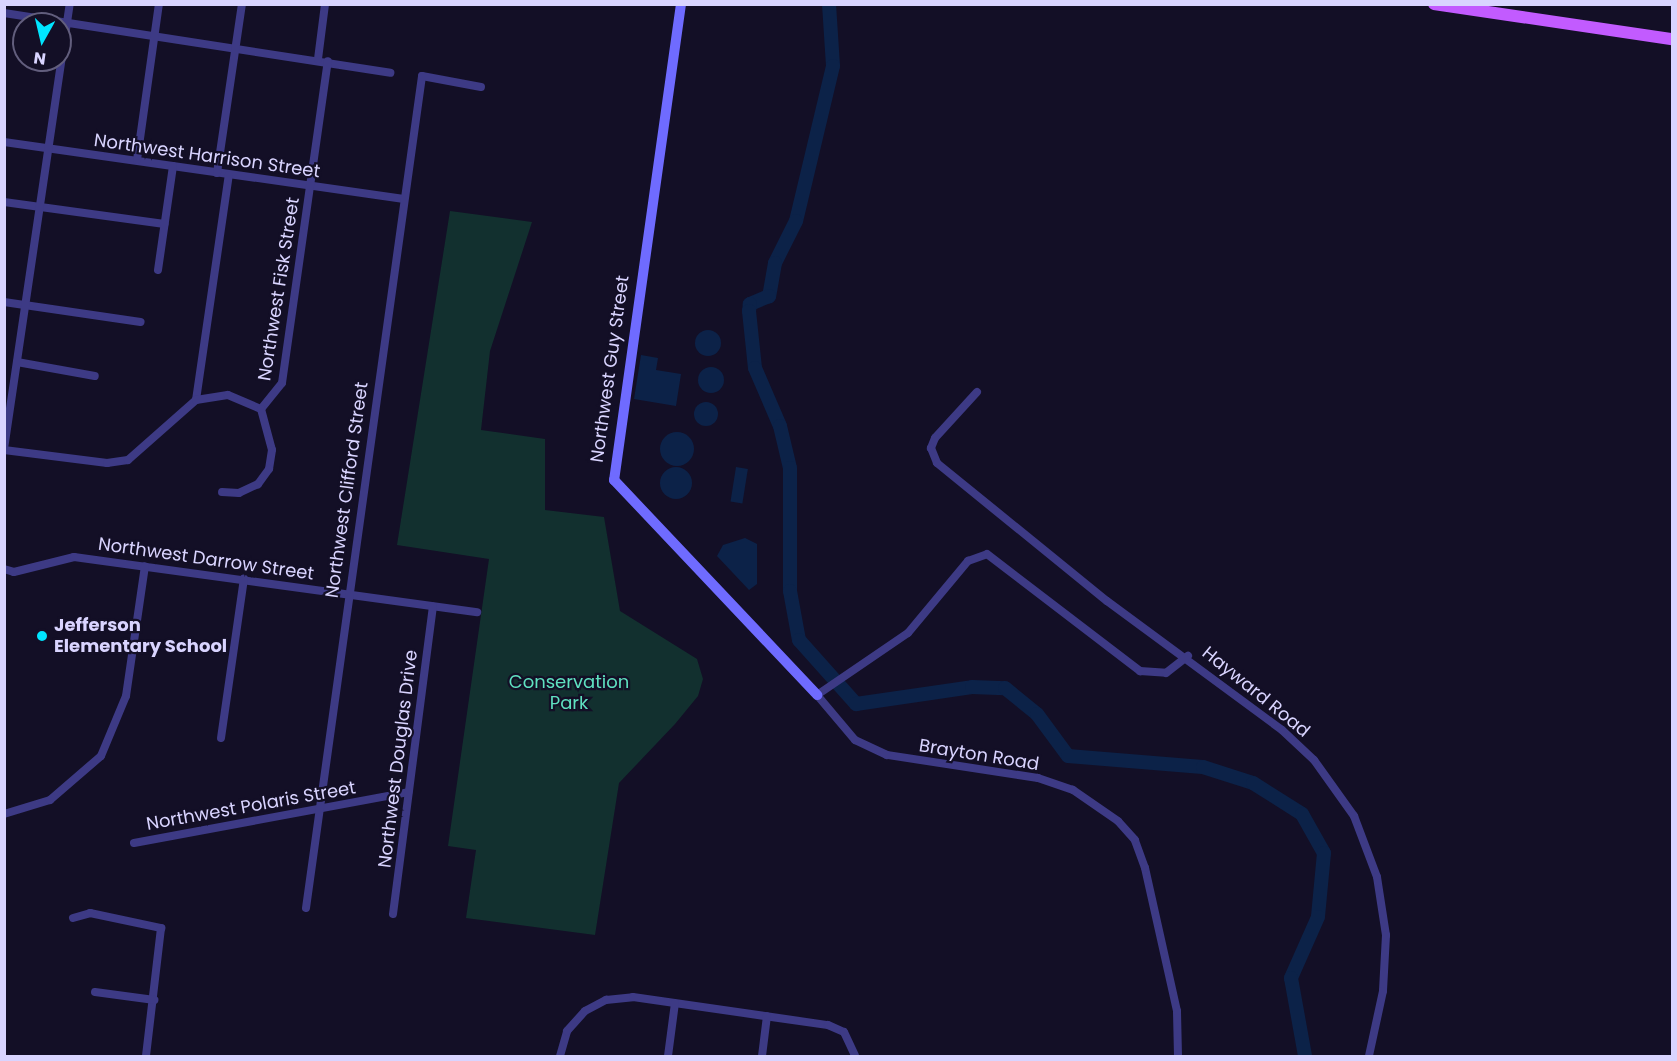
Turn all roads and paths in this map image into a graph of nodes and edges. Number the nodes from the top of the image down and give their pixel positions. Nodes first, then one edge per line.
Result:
1 (159, 4) edge
2 (242, 4) edge
3 (325, 4) edge
4 (681, 4) edge
5 (1434, 4) edge
6 (72, 23) edge
7 (154, 36) junction
8 (1672, 39) edge
9 (236, 47) junction
10 (318, 59) junction
11 (328, 61) junction
12 (61, 72) edge
13 (390, 73) dead end
14 (481, 87) dead end
15 (4, 142) edge
16 (50, 148) junction
17 (137, 160) junction
18 (173, 165) junction
19 (217, 173) junction
20 (229, 175) junction
21 (310, 186) junction
22 (404, 199) junction
23 (4, 202) edge
24 (41, 208) junction
25 (165, 224) junction
26 (158, 270) dead end
27 (4, 302) edge
28 (26, 305) junction
29 (141, 321) dead end
30 (17, 362) junction
31 (95, 376) dead end
32 (977, 392) dead end
33 (196, 400) junction
34 (8, 404) edge
35 (261, 409) junction
36 (4, 450) edge
37 (222, 492) dead end
38 (145, 566) junction
39 (4, 569) edge
40 (244, 579) junction
41 (347, 594) junction
42 (433, 607) junction
43 (477, 612) dead end
44 (1188, 656) junction
45 (820, 692) junction
46 (221, 738) dead end
47 (408, 792) junction
48 (320, 809) junction
49 (4, 813) edge
50 (134, 843) dead end
51 (306, 908) dead end
52 (393, 914) dead end
53 (73, 918) dead end
54 (95, 992) dead end
55 (154, 1000) junction
56 (675, 1003) junction
57 (767, 1016) junction
58 (146, 1056) edge
59 (560, 1056) edge
60 (668, 1056) edge
61 (762, 1056) edge
62 (855, 1056) edge
63 (1178, 1056) edge
64 (1369, 1056) edge

1 - 7 street
2 - 9 street
3 - 10 street
4 - 45 street, Northwest Guy Street
5 - 8 main road
6 - 7 street
7 - 9 street
7 - 17 street
9 - 10 street
9 - 19 street
10 - 11 street
11 - 13 street
11 - 21 street, Northwest Fisk Street
12 - 16 street
14 - 22 street, Northwest Clifford Street
15 - 16 street, Northwest Harrison Street
16 - 17 street, Northwest Harrison Street
16 - 24 street
17 - 18 street, Northwest Harrison Street
18 - 19 street, Northwest Harrison Street
18 - 25 street
19 - 20 street, Northwest Harrison Street
20 - 21 street, Northwest Harrison Street
20 - 33 street
21 - 22 street, Northwest Harrison Street
21 - 35 street, Northwest Fisk Street
22 - 41 street, Northwest Clifford Street
23 - 24 street
24 - 25 street
24 - 28 street
25 - 26 street
27 - 28 street
28 - 29 street
28 - 30 street
30 - 31 street
30 - 34 street
32 - 44 street
33 - 35 street
33 - 36 street
34 - 36 street
35 - 37 street
38 - 39 street, Northwest Darrow Street
38 - 40 street, Northwest Darrow Street
38 - 49 street
40 - 41 street, Northwest Darrow Street
40 - 46 street
41 - 42 street, Northwest Darrow Street
41 - 48 street, Northwest Clifford Street
42 - 43 street, Northwest Darrow Street
42 - 47 street, Northwest Douglas Drive
44 - 45 street, Hayward Road
44 - 64 street, Hayward Road
45 - 63 street, Brayton Road
47 - 48 street, Northwest Polaris Street
47 - 52 street, Northwest Douglas Drive
48 - 50 street, Northwest Polaris Street
48 - 51 street, Northwest Clifford Street
53 - 55 street
54 - 55 street
55 - 58 street
56 - 57 street
56 - 59 street
56 - 60 street
57 - 61 street
57 - 62 street

